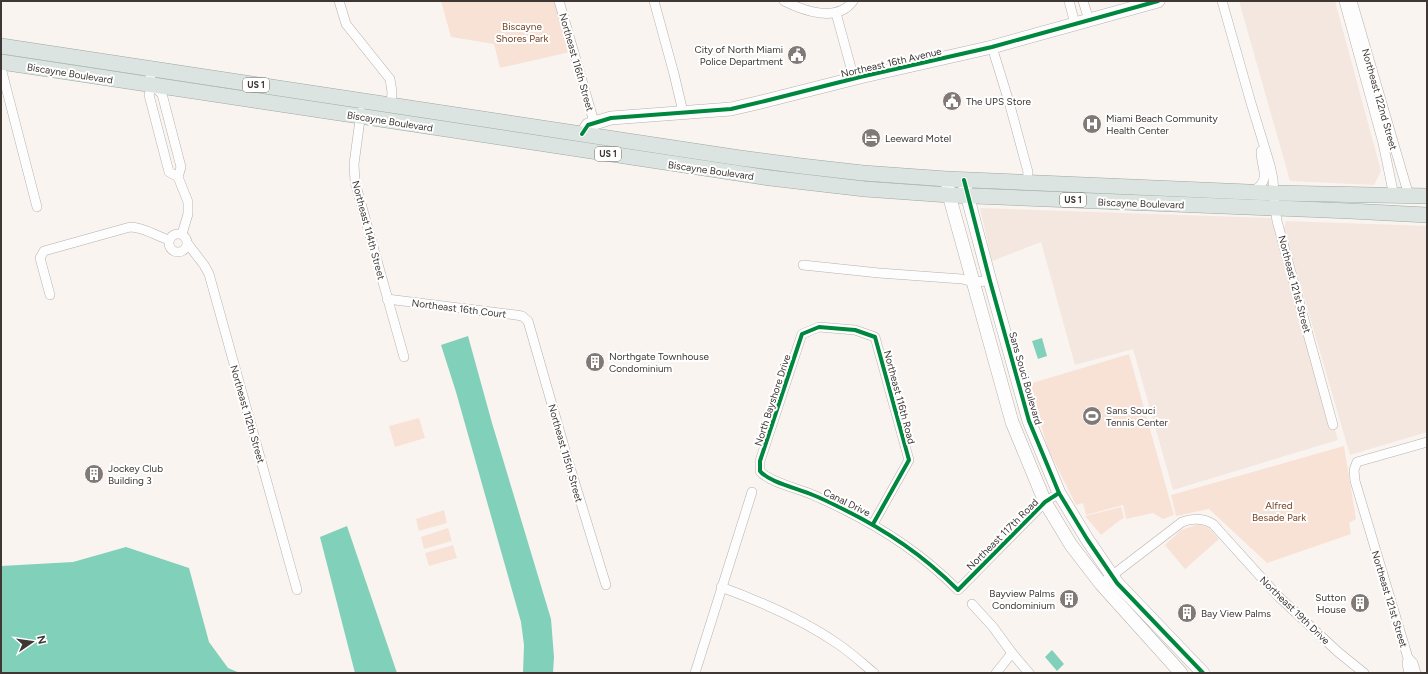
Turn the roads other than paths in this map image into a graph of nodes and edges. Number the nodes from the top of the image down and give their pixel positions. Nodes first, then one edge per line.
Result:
1 (339, 1) edge
2 (560, 1) edge
3 (654, 1) edge
4 (784, 1) edge
5 (854, 1) edge
6 (1069, 1) edge
7 (1083, 1) edge
8 (1158, 1) edge
9 (1222, 1) edge
10 (1344, 1) edge
11 (1352, 1) edge
12 (836, 14) junction
13 (1089, 20) junction
14 (1075, 24) junction
15 (1, 46) edge
16 (992, 47) junction
17 (1, 62) edge
18 (1, 68) edge
19 (149, 69) junction
20 (1368, 71) junction
21 (854, 79) junction
22 (152, 85) junction
23 (363, 101) junction
24 (391, 105) junction
25 (683, 112) junction
26 (360, 117) junction
27 (594, 122) junction
28 (582, 134) junction
29 (1263, 142) junction
30 (176, 147) junction
31 (560, 147) junction
32 (163, 150) junction
33 (178, 177) junction
34 (947, 179) junction
35 (964, 180) junction
36 (1027, 183) junction
37 (1140, 187) junction
38 (1251, 192) junction
39 (1273, 193) junction
40 (949, 195) junction
41 (967, 196) junction
42 (1402, 196) junction
43 (1427, 196) edge
44 (1106, 201) junction
45 (37, 207) dead end
46 (1274, 208) junction
47 (1427, 215) edge
48 (182, 234) junction
49 (169, 240) junction
50 (188, 244) junction
51 (803, 265) dead end
52 (973, 282) junction
53 (990, 282) junction
54 (50, 295) dead end
55 (387, 299) junction
56 (528, 321) joint
57 (875, 337) joint
58 (404, 357) dead end
59 (1333, 425) dead end
60 (1427, 442) edge
61 (760, 471) joint
62 (752, 492) dead end
63 (1059, 493) junction
64 (1045, 502) junction
65 (873, 524) junction
66 (1112, 576) junction
67 (1101, 584) junction
68 (606, 585) dead end
69 (721, 587) junction
70 (297, 590) dead end
71 (958, 590) joint
72 (972, 604) dead end
73 (1012, 653) junction
74 (1408, 658) junction
75 (695, 673) edge
76 (874, 673) edge
77 (996, 673) edge
78 (1029, 673) edge
79 (1181, 673) edge
80 (1203, 673) edge
81 (1364, 673) edge
82 (1409, 673) edge
83 (1416, 673) edge

1 - 24 street
2 - 27 street, Northeast 116th Street
3 - 25 street
4 - 12 street
5 - 12 street
6 - 14 street
7 - 13 street
8 - 13 street, Northeast 16th Avenue
9 - 29 street, Northeast 121st Street
10 - 20 street, Northeast 122nd Street
11 - 20 street, Northeast 122nd Street
12 - 21 street
13 - 14 street, Northeast 16th Avenue
14 - 16 street, Northeast 16th Avenue
15 - 19 main road, Biscayne Boulevard / US 1
16 - 21 street, Northeast 16th Avenue
16 - 36 street
17 - 22 main road, Biscayne Boulevard / US 1
18 - 45 street
19 - 22 street
19 - 23 main road, Biscayne Boulevard / US 1
20 - 42 street, Northeast 122nd Street
20 - 42 street, Northeast 122nd Street
21 - 25 street, Northeast 16th Avenue
22 - 26 main road, Biscayne Boulevard / US 1
22 - 30 street
22 - 32 street
23 - 24 main road, Biscayne Boulevard / US 1
23 - 26 street, Northeast 114th Street
24 - 28 main road, Biscayne Boulevard / US 1
25 - 27 street, Northeast 16th Avenue
26 - 31 main road, Biscayne Boulevard / US 1
26 - 55 street, Northeast 114th Street
27 - 28 street
28 - 31 main road
28 - 34 main road, Biscayne Boulevard / US 1
29 - 38 street, Northeast 121st Street
29 - 39 street, Northeast 121st Street
30 - 32 street
30 - 33 street
31 - 40 main road, Biscayne Boulevard / US 1
32 - 33 street
33 - 48 street
34 - 35 main road, Biscayne Boulevard / US 1
34 - 40 street
35 - 36 main road, Biscayne Boulevard / US 1
35 - 41 street, Sans Souci Boulevard
36 - 37 main road, Biscayne Boulevard / US 1
37 - 38 main road, Biscayne Boulevard / US 1
37 - 44 main road
38 - 39 main road, Biscayne Boulevard / US 1
39 - 42 main road, Biscayne Boulevard / US 1
39 - 46 street, Northeast 121st Street
40 - 41 main road, Biscayne Boulevard / US 1
40 - 52 street
41 - 44 main road, Biscayne Boulevard / US 1
41 - 53 street, Sans Souci Boulevard
42 - 43 main road, Biscayne Boulevard / US 1
44 - 46 main road, Biscayne Boulevard / US 1
46 - 47 main road, Biscayne Boulevard / US 1
46 - 59 street, Northeast 121st Street
48 - 49 street
48 - 50 street
49 - 50 street
49 - 54 street
50 - 70 street, Northeast 112th Street
51 - 52 street
52 - 53 street
52 - 64 street
53 - 63 street, Sans Souci Boulevard
55 - 56 street, Northeast 16th Court
55 - 58 street, Northeast 114th Street
56 - 68 street, Northeast 115th Street
57 - 61 street, North Bayshore Drive
57 - 65 street, Northeast 116th Road
60 - 74 street, Northeast 121st Street
61 - 65 street, Canal Drive
62 - 69 street
63 - 64 street, Northeast 117th Road
63 - 66 street, Sans Souci Boulevard
64 - 67 street
64 - 71 street, Northeast 117th Road
65 - 71 street, Canal Drive
66 - 67 street, Northeast 19th Drive
66 - 80 street, Sans Souci Boulevard
66 - 81 street, Northeast 19th Drive
67 - 79 street
69 - 75 street
69 - 76 street
72 - 73 street
73 - 77 street
73 - 78 street
74 - 82 street, Northeast 121st Street
74 - 83 street, Northeast 121st Street

